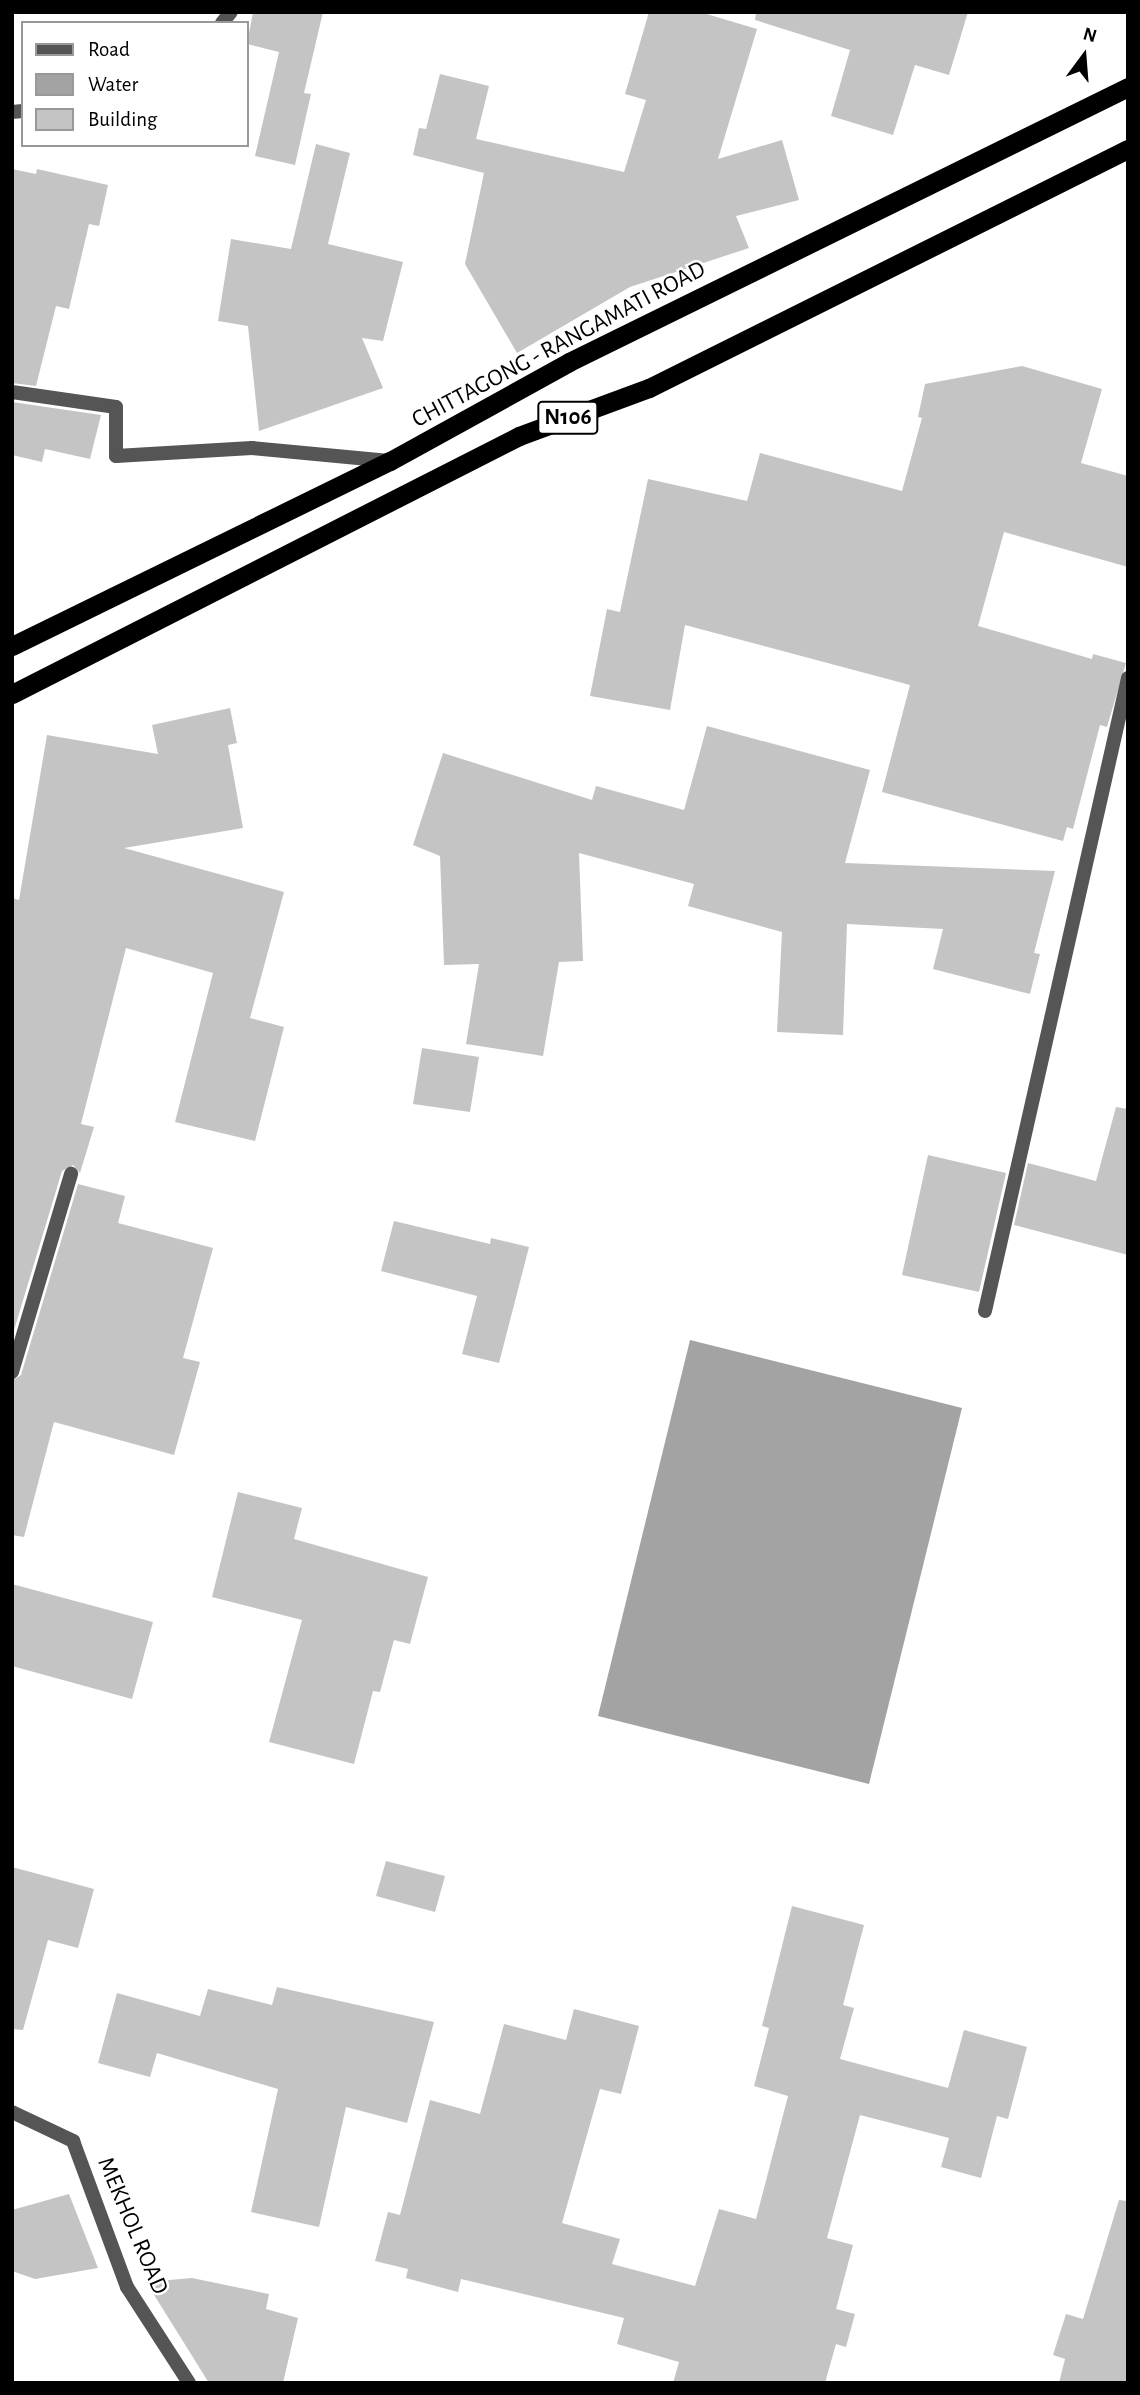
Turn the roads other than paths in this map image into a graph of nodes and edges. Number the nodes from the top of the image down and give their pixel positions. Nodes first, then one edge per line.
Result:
1 (1128, 87) edge
2 (1128, 149) edge
3 (12, 392) edge
4 (390, 461) junction
5 (12, 646) edge
6 (1128, 678) edge
7 (12, 694) edge
8 (71, 1174) dead end
9 (985, 1311) dead end
10 (12, 1372) edge
11 (12, 2112) edge
12 (189, 2383) edge

1 - 4 highway, CHITTAGONG - RANGAMATI ROAD / N106
2 - 7 highway, N106
3 - 4 street
4 - 5 highway, CHITTAGONG - RANGAMATI ROAD / N106
6 - 9 street
8 - 10 street
11 - 12 street, MEKHOL ROAD

